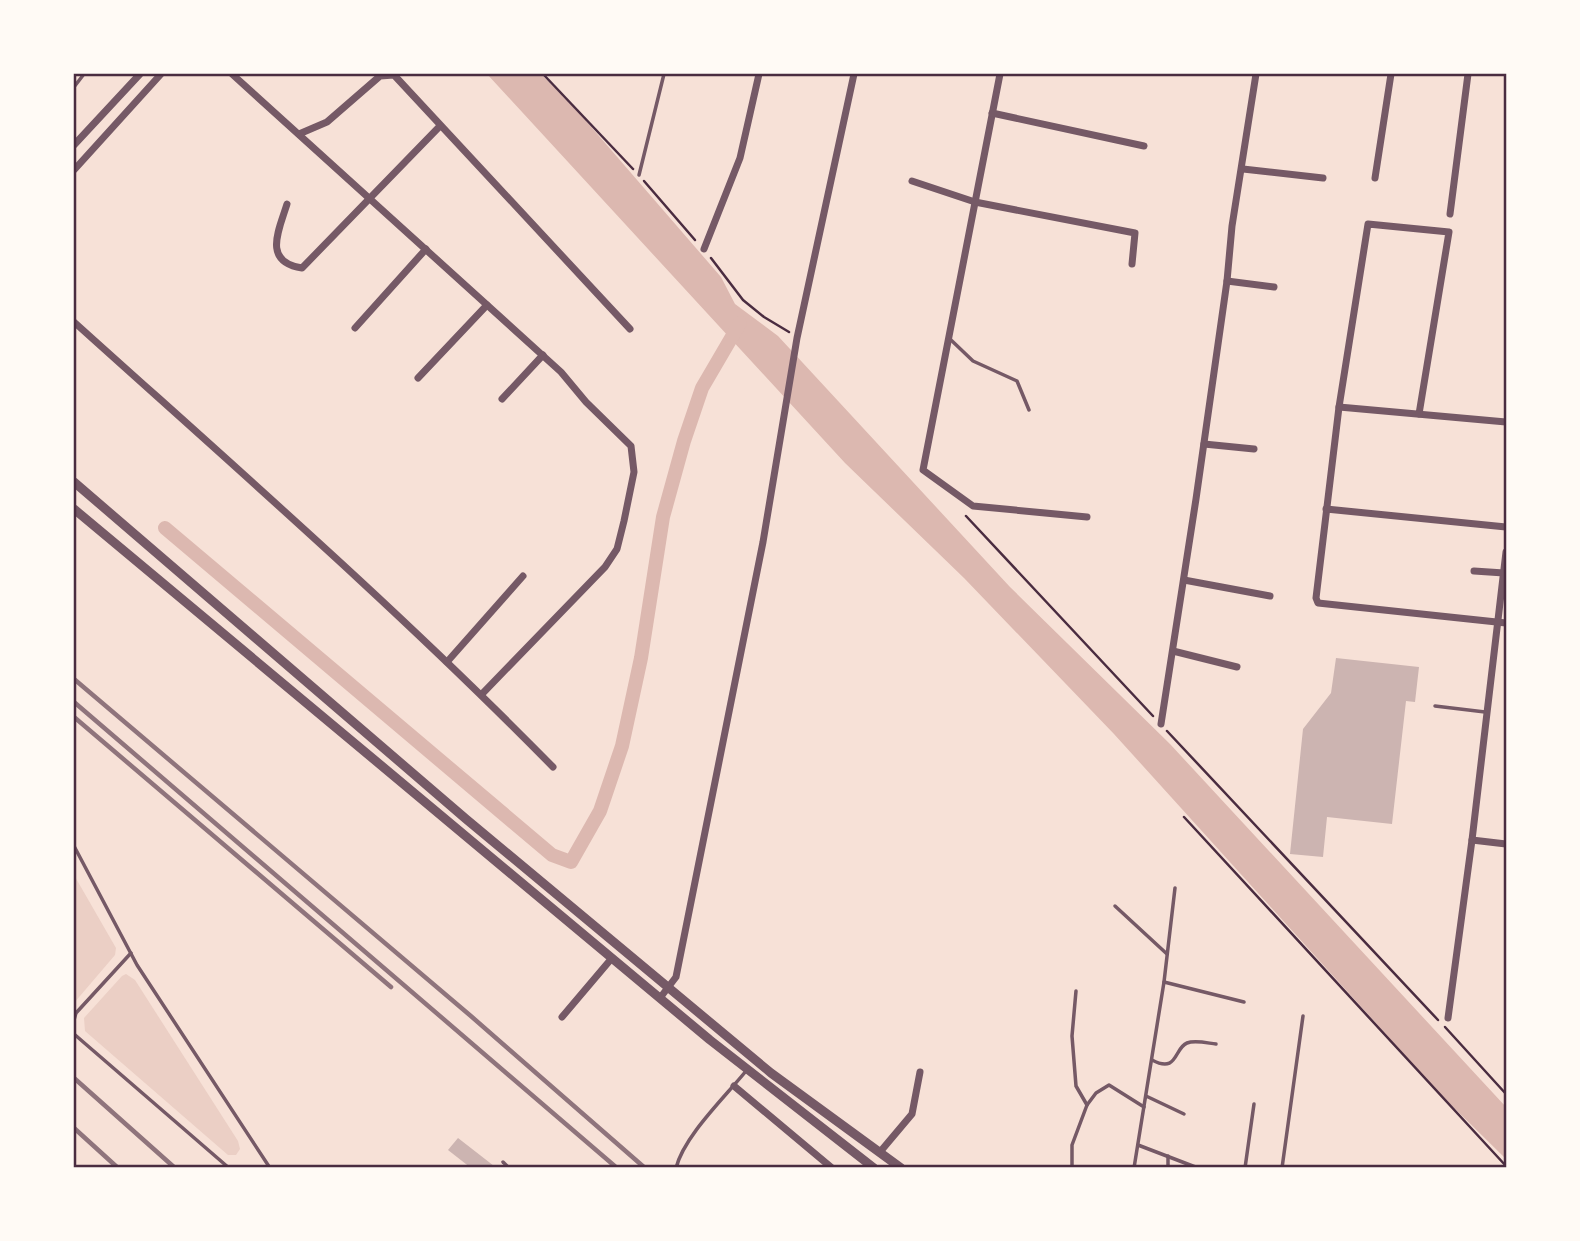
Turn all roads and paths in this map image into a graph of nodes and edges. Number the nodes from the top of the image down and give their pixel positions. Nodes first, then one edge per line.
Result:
1 (84, 74) edge
2 (140, 74) edge
3 (161, 74) edge
4 (232, 74) edge
5 (543, 74) edge
6 (664, 74) edge
7 (759, 74) edge
8 (854, 74) edge
9 (1000, 74) edge
10 (1256, 74) edge
11 (1391, 74) edge
12 (1465, 74) edge
13 (74, 87) edge
14 (992, 113) junction
15 (440, 126) junction
16 (299, 134) junction
17 (74, 145) edge
18 (1144, 146) dead end
19 (1243, 169) junction
20 (74, 170) edge
21 (639, 175) junction
22 (1323, 178) dead end
23 (1376, 178) dead end
24 (912, 181) dead end
25 (369, 198) junction
26 (975, 202) junction
27 (287, 204) dead end
28 (1450, 214) dead end
29 (704, 249) junction
30 (426, 250) junction
31 (1132, 264) dead end
32 (1227, 281) junction
33 (1273, 287) dead end
34 (487, 305) junction
35 (74, 322) edge
36 (355, 328) dead end
37 (630, 329) dead end
38 (797, 338) junction
39 (949, 339) junction
40 (543, 355) junction
41 (418, 378) dead end
42 (502, 398) dead end
43 (1339, 407) junction
44 (1030, 410) dead end
45 (1419, 414) junction
46 (1507, 422) edge
47 (1204, 444) junction
48 (1254, 449) dead end
49 (74, 482) edge
50 (74, 509) edge
51 (1326, 509) junction
52 (961, 510) dead end
53 (1087, 517) dead end
54 (1507, 527) edge
55 (1507, 552) edge
56 (1474, 571) dead end
57 (1504, 573) junction
58 (523, 576) dead end
59 (1184, 580) junction
60 (1270, 596) dead end
61 (1502, 622) edge
62 (1173, 651) junction
63 (447, 662) junction
64 (1237, 667) dead end
65 (482, 694) junction
66 (1435, 706) dead end
67 (1488, 712) junction
68 (1161, 724) junction
69 (553, 767) dead end
70 (1184, 817) dead end
71 (1472, 840) junction
72 (1507, 844) edge
73 (74, 846) edge
74 (1175, 888) dead end
75 (1115, 906) dead end
76 (131, 953) junction
77 (1167, 954) junction
78 (612, 958) junction
79 (1164, 982) junction
80 (669, 989) junction
81 (1076, 991) dead end
82 (660, 998) junction
83 (1244, 1002) dead end
84 (1303, 1016) dead end
85 (562, 1017) dead end
86 (1447, 1018) dead end
87 (74, 1020) edge
88 (74, 1034) edge
89 (1216, 1044) dead end
90 (1151, 1060) junction
91 (748, 1069) junction
92 (920, 1072) dead end
93 (734, 1086) junction
94 (1507, 1094) edge
95 (1146, 1096) junction
96 (1254, 1104) dead end
97 (1087, 1105) junction
98 (1144, 1107) junction
99 (1184, 1114) dead end
100 (1138, 1145) junction
101 (880, 1152) junction
102 (1168, 1156) junction
103 (503, 1162) dead end
104 (1507, 1166) edge
105 (229, 1167) edge
106 (270, 1167) edge
107 (509, 1167) edge
108 (676, 1167) edge
109 (832, 1167) edge
110 (871, 1167) edge
111 (901, 1167) edge
112 (1072, 1167) edge
113 (1134, 1167) edge
114 (1168, 1167) edge
115 (1198, 1167) edge
116 (1245, 1167) edge
117 (1282, 1167) edge

1 - 13 lane
2 - 17 street
3 - 20 street
4 - 16 street
5 - 21 path
6 - 21 lane
7 - 29 street
8 - 38 street
9 - 14 street
10 - 19 street
11 - 23 street
12 - 28 street
14 - 18 street
14 - 26 street
15 - 16 street
15 - 25 street
15 - 37 street
16 - 25 street
19 - 22 street
19 - 32 street
21 - 29 path
24 - 26 street
25 - 27 street
25 - 30 street
26 - 31 street
26 - 39 street
29 - 38 path
30 - 34 street
30 - 36 street
32 - 33 street
32 - 47 street
34 - 40 street
34 - 41 street
35 - 63 street
38 - 80 street
39 - 44 lane
39 - 53 street
40 - 42 street
40 - 65 street
43 - 45 street
43 - 45 street
43 - 51 street
45 - 46 street
47 - 48 street
47 - 59 street
49 - 80 street
50 - 78 street
51 - 54 street
51 - 61 street
52 - 68 path
55 - 57 street
56 - 57 street
57 - 61 street
58 - 63 street
59 - 60 street
59 - 62 street
61 - 67 street
62 - 64 street
62 - 68 street
63 - 65 street
65 - 69 street
66 - 67 lane
67 - 71 street
68 - 94 path
70 - 104 path
71 - 72 street
71 - 86 street
73 - 76 lane
74 - 77 lane
75 - 77 lane
76 - 87 lane
76 - 106 lane
77 - 79 lane
78 - 82 street
78 - 85 street
79 - 83 lane
79 - 90 lane
80 - 82 street
80 - 101 street
81 - 97 lane
82 - 91 street
84 - 117 lane
88 - 105 lane
89 - 90 lane
90 - 95 lane
91 - 93 lane
91 - 110 street
92 - 101 street
93 - 108 lane
93 - 109 street
95 - 98 lane
95 - 99 lane
96 - 116 lane
97 - 98 lane
97 - 112 lane
98 - 100 lane
100 - 102 lane
100 - 113 lane
101 - 111 street
102 - 114 lane
102 - 115 lane
103 - 107 lane

